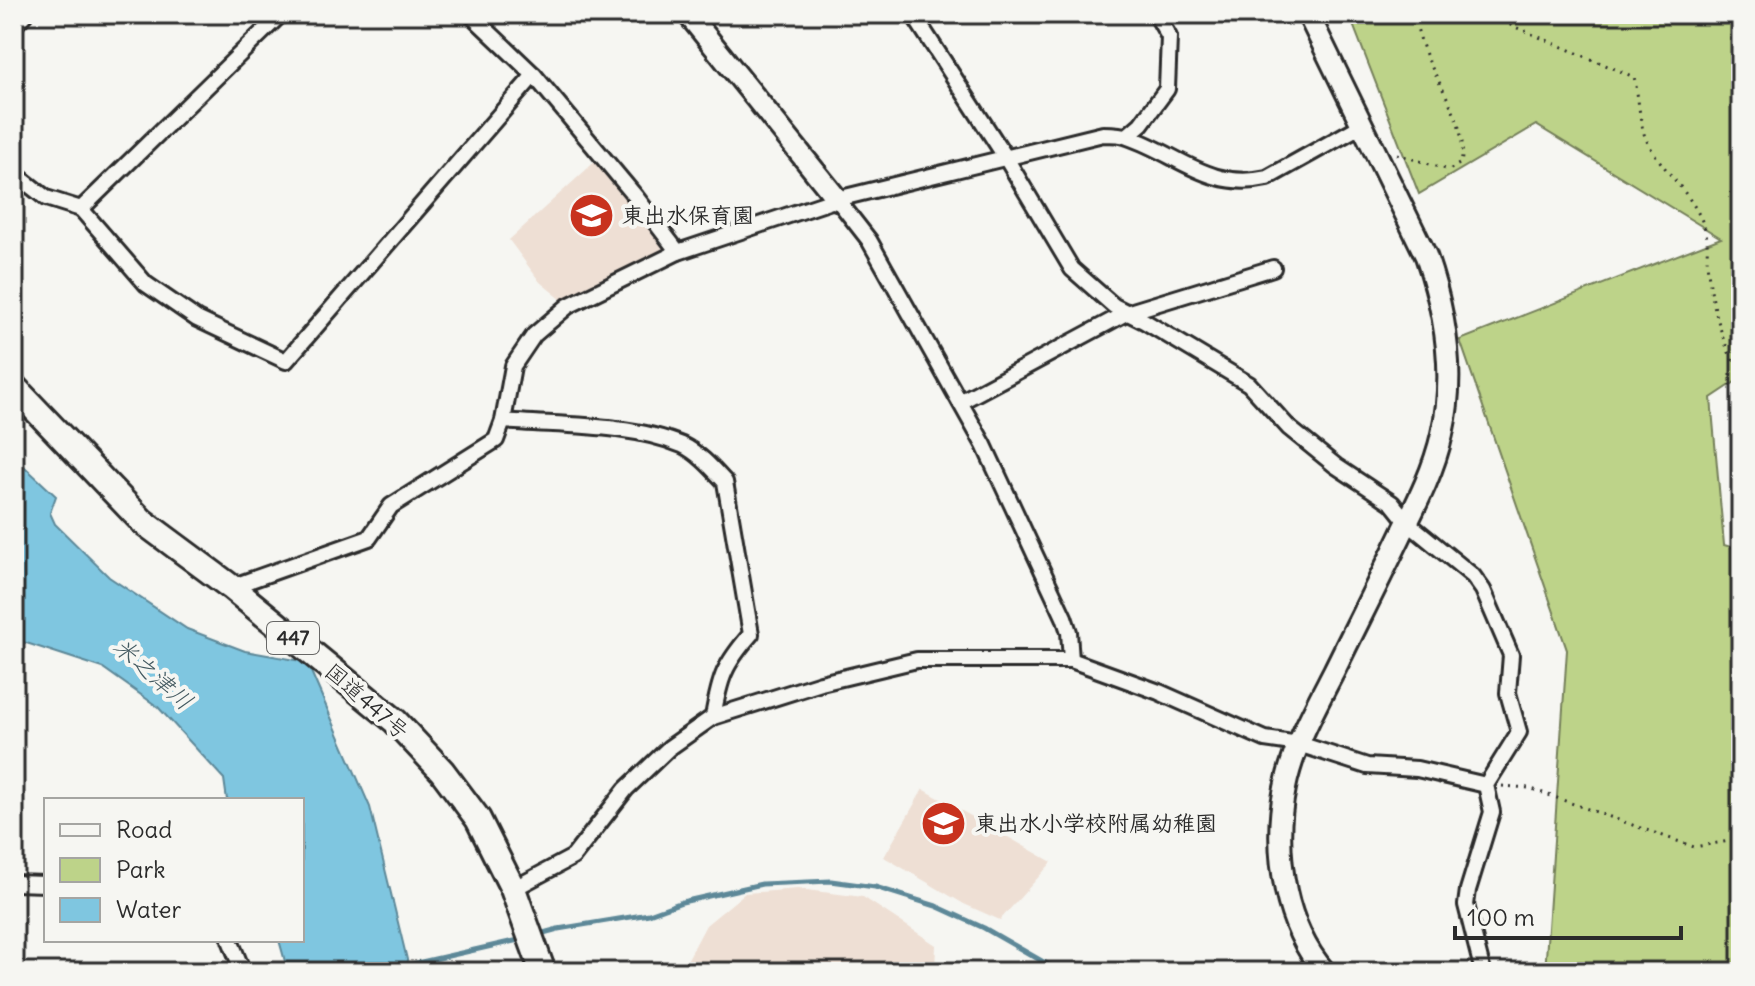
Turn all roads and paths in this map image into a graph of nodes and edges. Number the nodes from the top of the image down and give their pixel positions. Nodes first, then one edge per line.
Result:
1 (25, 14) edge
2 (281, 14) edge
3 (470, 14) edge
4 (688, 14) edge
5 (913, 14) edge
6 (1156, 14) edge
7 (1308, 14) edge
8 (1413, 14) edge
9 (1498, 14) edge
10 (14, 26) edge
11 (534, 75) junction
12 (1364, 124) junction
13 (1127, 136) junction
14 (1397, 154) dead end
15 (1006, 158) junction
16 (14, 173) edge
17 (837, 199) junction
18 (81, 209) junction
19 (678, 252) junction
20 (1273, 268) dead end
21 (1126, 313) junction
22 (1741, 367) edge
23 (14, 387) edge
24 (960, 402) junction
25 (503, 421) junction
26 (1408, 523) junction
27 (231, 587) junction
28 (1071, 660) junction
29 (713, 717) junction
30 (1299, 744) junction
31 (1486, 785) junction
32 (1741, 839) edge
33 (14, 883) edge
34 (44, 884) edge
35 (513, 889) junction
36 (231, 942) edge
37 (243, 972) edge
38 (543, 972) edge
39 (1325, 972) edge
40 (1483, 972) edge

1 - 10 street
2 - 18 street
3 - 11 street
4 - 17 street
5 - 15 street
6 - 13 street
7 - 12 street
8 - 14 path
9 - 22 path
11 - 18 street
11 - 19 street
12 - 13 street
12 - 26 street
13 - 15 street
15 - 17 street
15 - 21 street
16 - 18 street
17 - 19 street
17 - 24 street
19 - 25 street
20 - 21 street
21 - 24 street
21 - 26 street
23 - 27 highway, 国道447号 / 447
24 - 28 street
25 - 27 street
25 - 29 street
26 - 30 street
26 - 31 street
27 - 35 highway, 国道447号 / 447
28 - 29 street
28 - 30 street
29 - 35 street
30 - 31 street
30 - 39 street
31 - 32 path
31 - 40 street
33 - 34 street
35 - 38 highway, 国道447号 / 447
36 - 37 street

